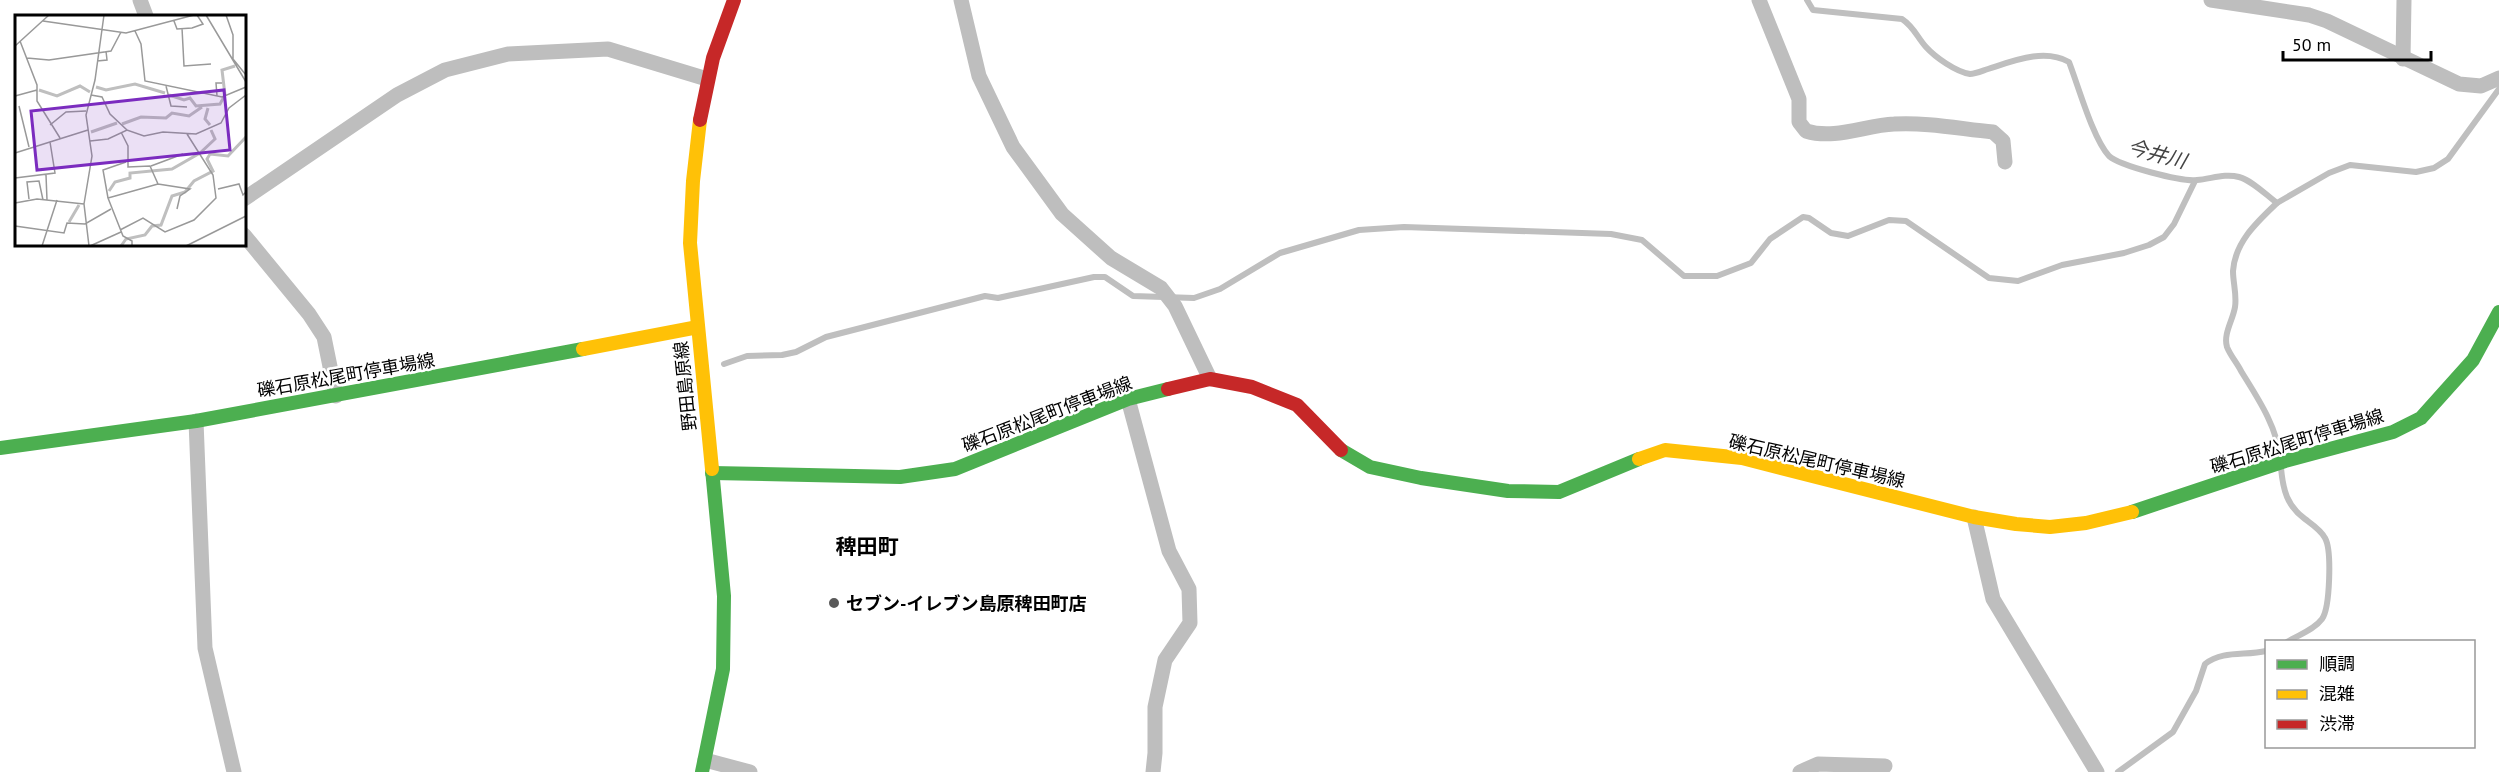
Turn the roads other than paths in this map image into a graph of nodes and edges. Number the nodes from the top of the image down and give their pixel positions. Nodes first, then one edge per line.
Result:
1 (140, 0) edge
2 (734, 0) edge
3 (960, 0) edge
4 (1759, 0) edge
5 (2211, 0) edge
6 (2404, 0) edge
7 (146, 15) edge
8 (2403, 59) junction
9 (707, 79) junction
10 (2498, 79) edge
11 (2005, 162) dead end
12 (246, 198) edge
13 (246, 237) edge
14 (2499, 312) edge
15 (698, 327) junction
16 (1210, 380) junction
17 (336, 396) junction
18 (1128, 399) junction
19 (196, 421) junction
20 (0, 448) edge
21 (712, 473) junction
22 (1974, 517) junction
23 (704, 766) edge
24 (1885, 766) dead end
25 (234, 772) edge
26 (750, 772) edge
27 (1153, 772) edge
28 (1800, 772) edge
29 (2097, 772) edge

1 - 7 street
2 - 9 main road, 野田島原線
3 - 16 street
4 - 11 street
5 - 8 street
6 - 8 street
8 - 10 street
9 - 12 street
9 - 15 main road, 野田島原線
13 - 17 street
14 - 22 main road, 礫石原松尾町停車場線
15 - 17 main road, 礫石原松尾町停車場線
15 - 21 main road, 野田島原線
16 - 18 main road, 礫石原松尾町停車場線
16 - 22 main road, 礫石原松尾町停車場線
17 - 19 main road, 礫石原松尾町停車場線
18 - 21 main road, 礫石原松尾町停車場線
18 - 27 street
19 - 20 main road, 礫石原松尾町停車場線
19 - 25 street
21 - 23 main road, 野田島原線
22 - 29 street
23 - 26 street
24 - 28 street

